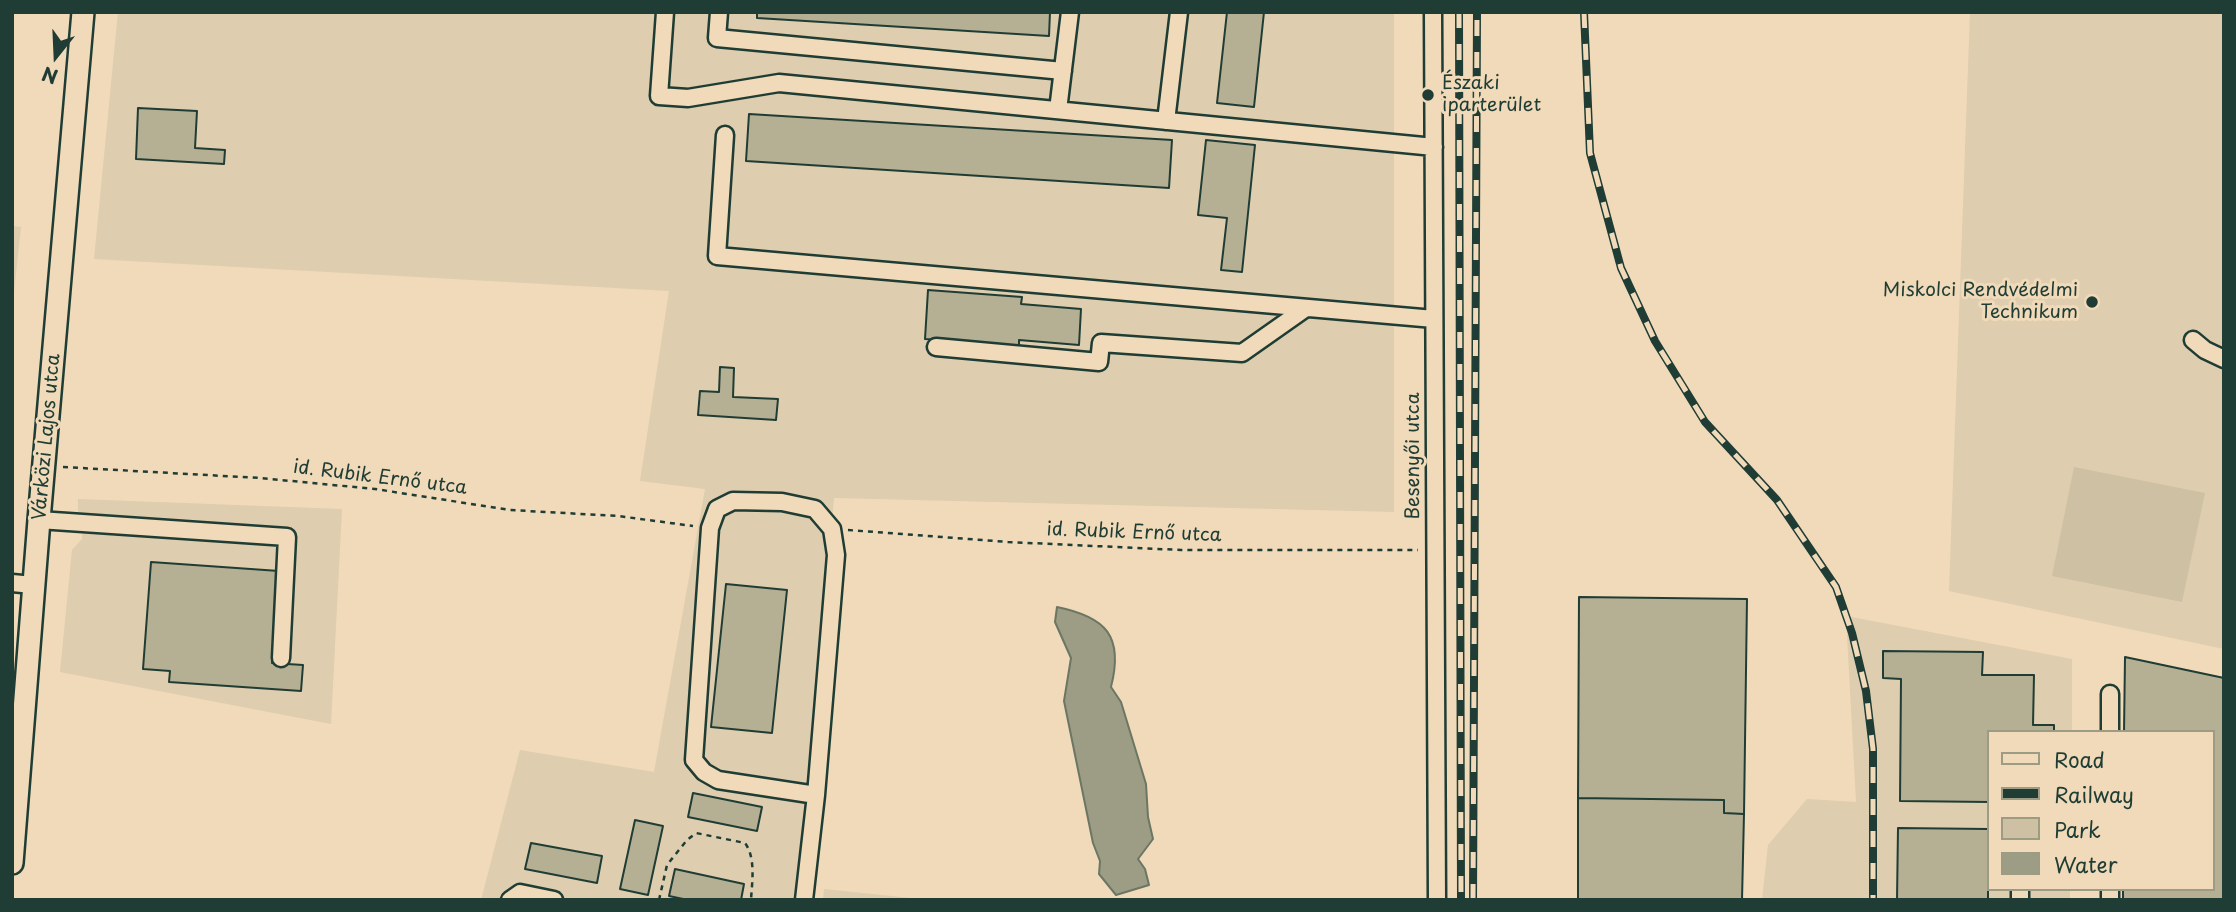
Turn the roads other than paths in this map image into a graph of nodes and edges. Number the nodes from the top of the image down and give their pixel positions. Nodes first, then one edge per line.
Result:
1 (83, 12) edge
2 (664, 12) edge
3 (719, 12) edge
4 (1070, 12) edge
5 (1179, 12) edge
6 (1433, 12) edge
7 (1063, 71) junction
8 (1058, 110) junction
9 (1166, 121) junction
10 (725, 135) dead end
11 (1434, 147) junction
12 (1306, 308) junction
13 (1434, 319) junction
14 (2193, 340) dead end
15 (936, 347) dead end
16 (2224, 359) edge
17 (39, 520) junction
18 (23, 584) edge
19 (281, 658) dead end
20 (2110, 694) dead end
21 (2110, 730) edge
22 (816, 795) junction
23 (12, 863) edge
24 (510, 900) edge
25 (554, 900) edge
26 (804, 900) edge
27 (1437, 900) edge

1 - 17 main road, Várközi Lajos utca
2 - 8 street
3 - 7 street
4 - 7 street
5 - 9 street
6 - 11 street, Besenyői utca
7 - 8 street
8 - 9 street
9 - 11 street
10 - 12 street
11 - 13 street, Besenyői utca
12 - 13 street
12 - 15 street
13 - 27 street, Besenyői utca
14 - 16 street
17 - 18 main road, Várközi Lajos utca
17 - 19 street
18 - 23 main road, Várközi Lajos utca
20 - 21 street
22 - 22 street
22 - 26 street
24 - 25 street

